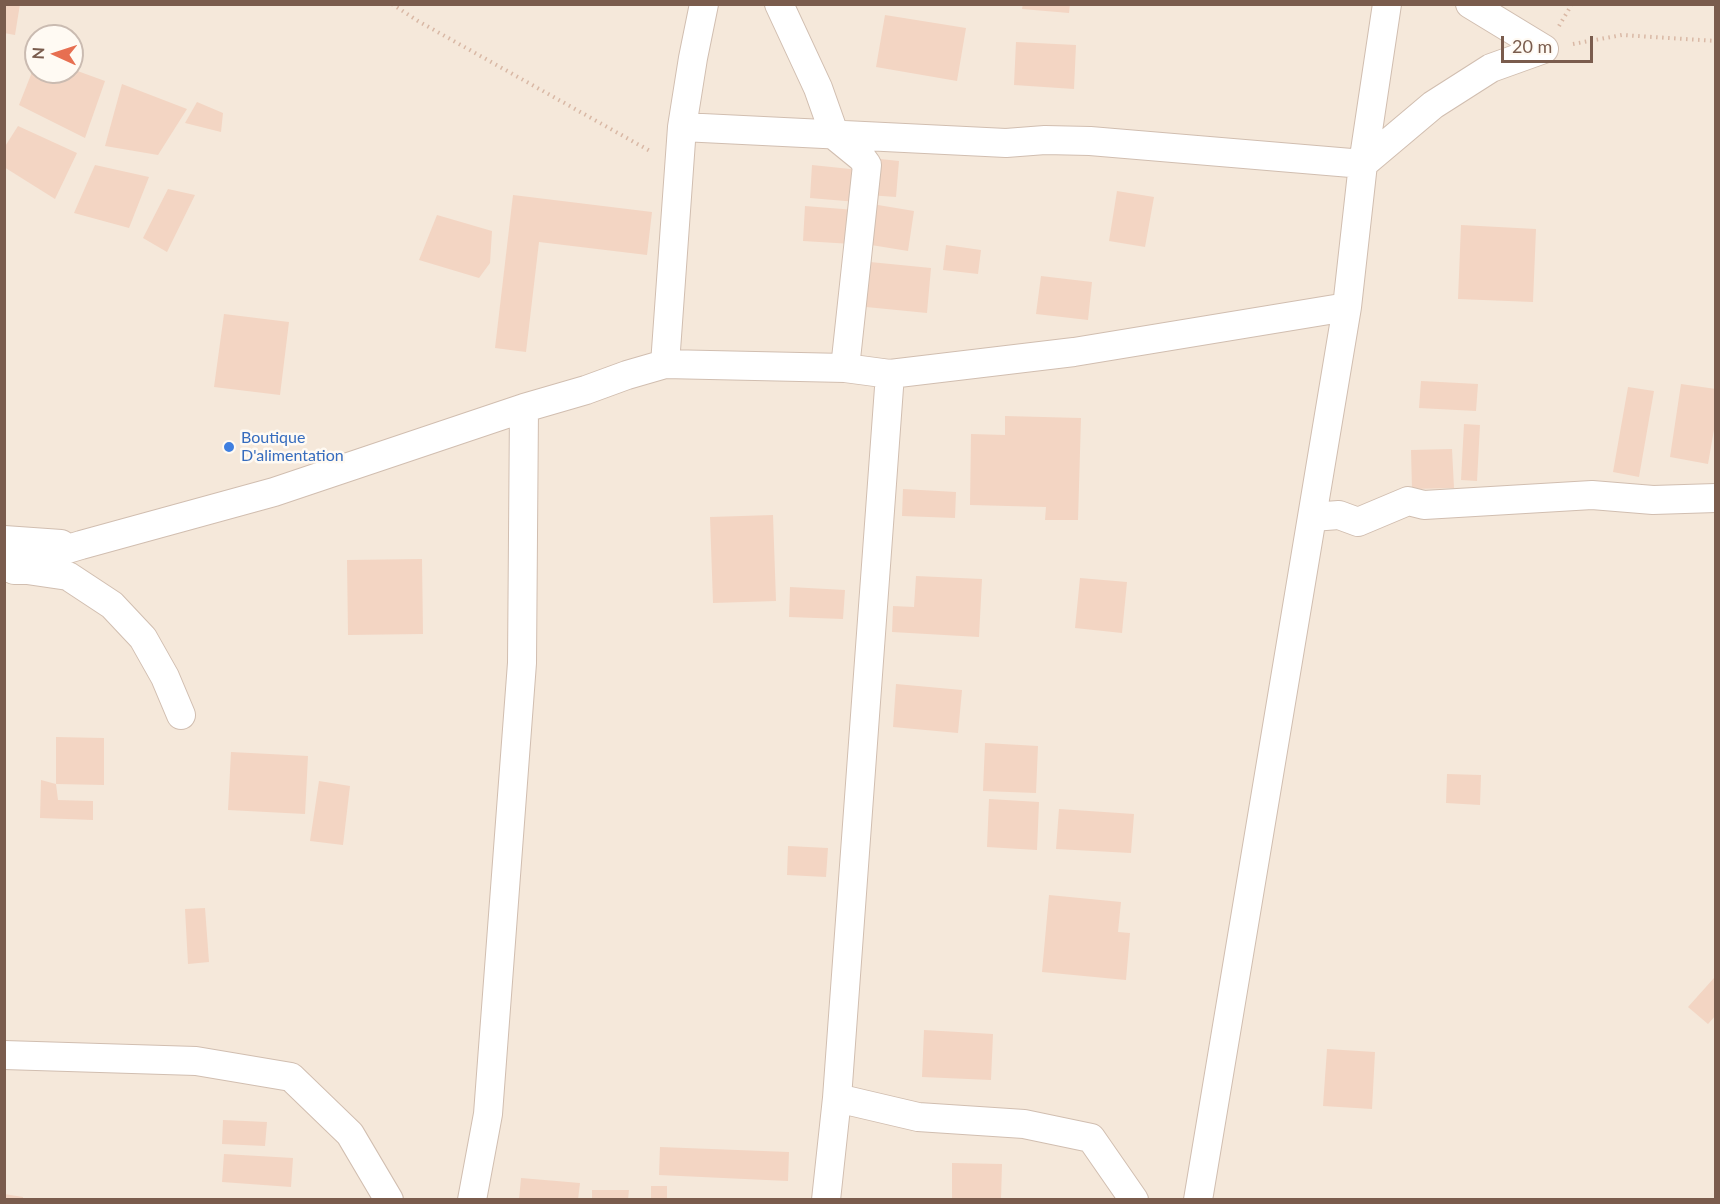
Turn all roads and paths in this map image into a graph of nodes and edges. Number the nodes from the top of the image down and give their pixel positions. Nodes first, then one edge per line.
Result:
1 (392, 4) edge
2 (704, 4) edge
3 (780, 4) edge
4 (1387, 4) edge
5 (1470, 4) edge
6 (1716, 41) edge
7 (1544, 49) junction
8 (682, 127) junction
9 (835, 135) junction
10 (1364, 164) junction
11 (680, 167) junction
12 (1347, 307) junction
13 (665, 364) junction
14 (845, 368) junction
15 (890, 374) junction
16 (524, 408) junction
17 (1716, 498) edge
18 (1312, 518) junction
19 (4, 540) edge
20 (81, 545) junction
21 (4, 569) edge
22 (181, 715) dead end
23 (4, 1054) edge
24 (837, 1098) junction
25 (388, 1200) edge
26 (472, 1200) edge
27 (825, 1200) edge
28 (1134, 1200) edge
29 (1197, 1200) edge

1 - 11 path
2 - 8 street
3 - 9 street
4 - 10 street
5 - 7 street
6 - 7 path
7 - 10 street
8 - 9 street
8 - 11 street
9 - 10 street
9 - 14 street
10 - 12 street
11 - 13 street
12 - 15 street
12 - 18 street
13 - 14 street
13 - 16 street
14 - 15 street
15 - 24 street
16 - 20 street
16 - 26 street
17 - 18 street
18 - 29 street
19 - 20 street
20 - 21 street
21 - 22 street
23 - 25 street
24 - 27 street
24 - 28 street

